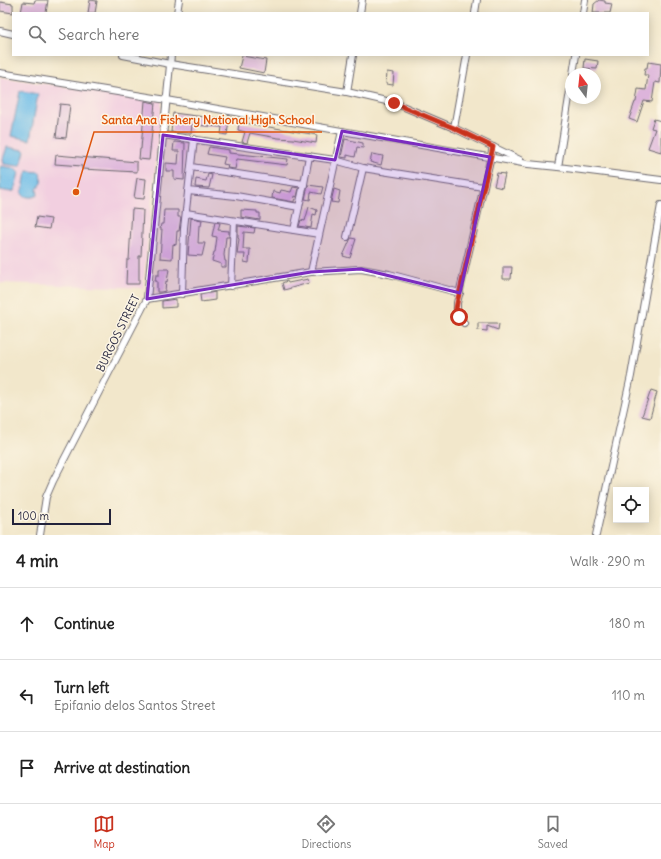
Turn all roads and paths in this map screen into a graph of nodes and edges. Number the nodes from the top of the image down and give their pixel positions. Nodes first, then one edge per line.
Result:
1 (179, 0) edge
2 (362, 0) edge
3 (477, 0) edge
4 (585, 0) edge
5 (177, 12) edge
6 (360, 12) edge
7 (475, 12) edge
8 (583, 12) edge
9 (0, 31) edge
10 (12, 34) edge
11 (128, 56) edge
12 (171, 56) edge
13 (353, 56) edge
14 (467, 56) edge
15 (576, 56) edge
16 (170, 64) junction
17 (574, 68) edge
18 (0, 73) edge
19 (347, 92) junction
20 (166, 100) junction
21 (568, 104) edge
22 (454, 128) junction
23 (342, 131) junction
24 (163, 135) junction
25 (194, 139) junction
26 (493, 147) junction
27 (309, 156) junction
28 (490, 157) junction
29 (336, 160) junction
30 (528, 164) junction
31 (191, 167) junction
32 (558, 167) junction
33 (363, 168) junction
34 (661, 180) edge
35 (304, 184) junction
36 (483, 188) junction
37 (188, 191) junction
38 (661, 204) edge
39 (299, 207) junction
40 (186, 213) junction
41 (234, 221) junction
42 (294, 230) junction
43 (319, 234) junction
44 (347, 237) dead end
45 (311, 272) junction
46 (231, 286) junction
47 (460, 293) junction
48 (182, 294) junction
49 (147, 299) junction
50 (464, 324) dead end
51 (40, 535) edge
52 (596, 535) edge

1 - 5 street
2 - 6 street
3 - 7 street
4 - 8 street
9 - 10 street
11 - 16 street
12 - 16 street, BURGOS STREET
13 - 19 street
14 - 22 street
15 - 17 street
16 - 19 street
16 - 20 street, BURGOS STREET
18 - 20 street
19 - 22 street
20 - 23 street
20 - 24 street, BURGOS STREET
21 - 32 street
22 - 26 street
23 - 28 street
23 - 29 street
24 - 25 street
24 - 49 street, BURGOS STREET
25 - 27 street
25 - 31 street
26 - 28 street
26 - 30 street
27 - 29 street
27 - 35 street
28 - 30 street
28 - 36 street
29 - 33 street
29 - 43 street
30 - 32 street
31 - 35 street
31 - 37 street
32 - 34 street
33 - 36 street
33 - 44 street
35 - 39 street
36 - 47 street
37 - 39 street
37 - 40 street
38 - 52 street
39 - 42 street
40 - 41 street
40 - 48 street
41 - 42 street
41 - 46 street
42 - 43 street
43 - 45 street
45 - 46 street
45 - 47 street
46 - 48 street
47 - 50 street
48 - 49 street
49 - 51 street, BURGOS STREET

